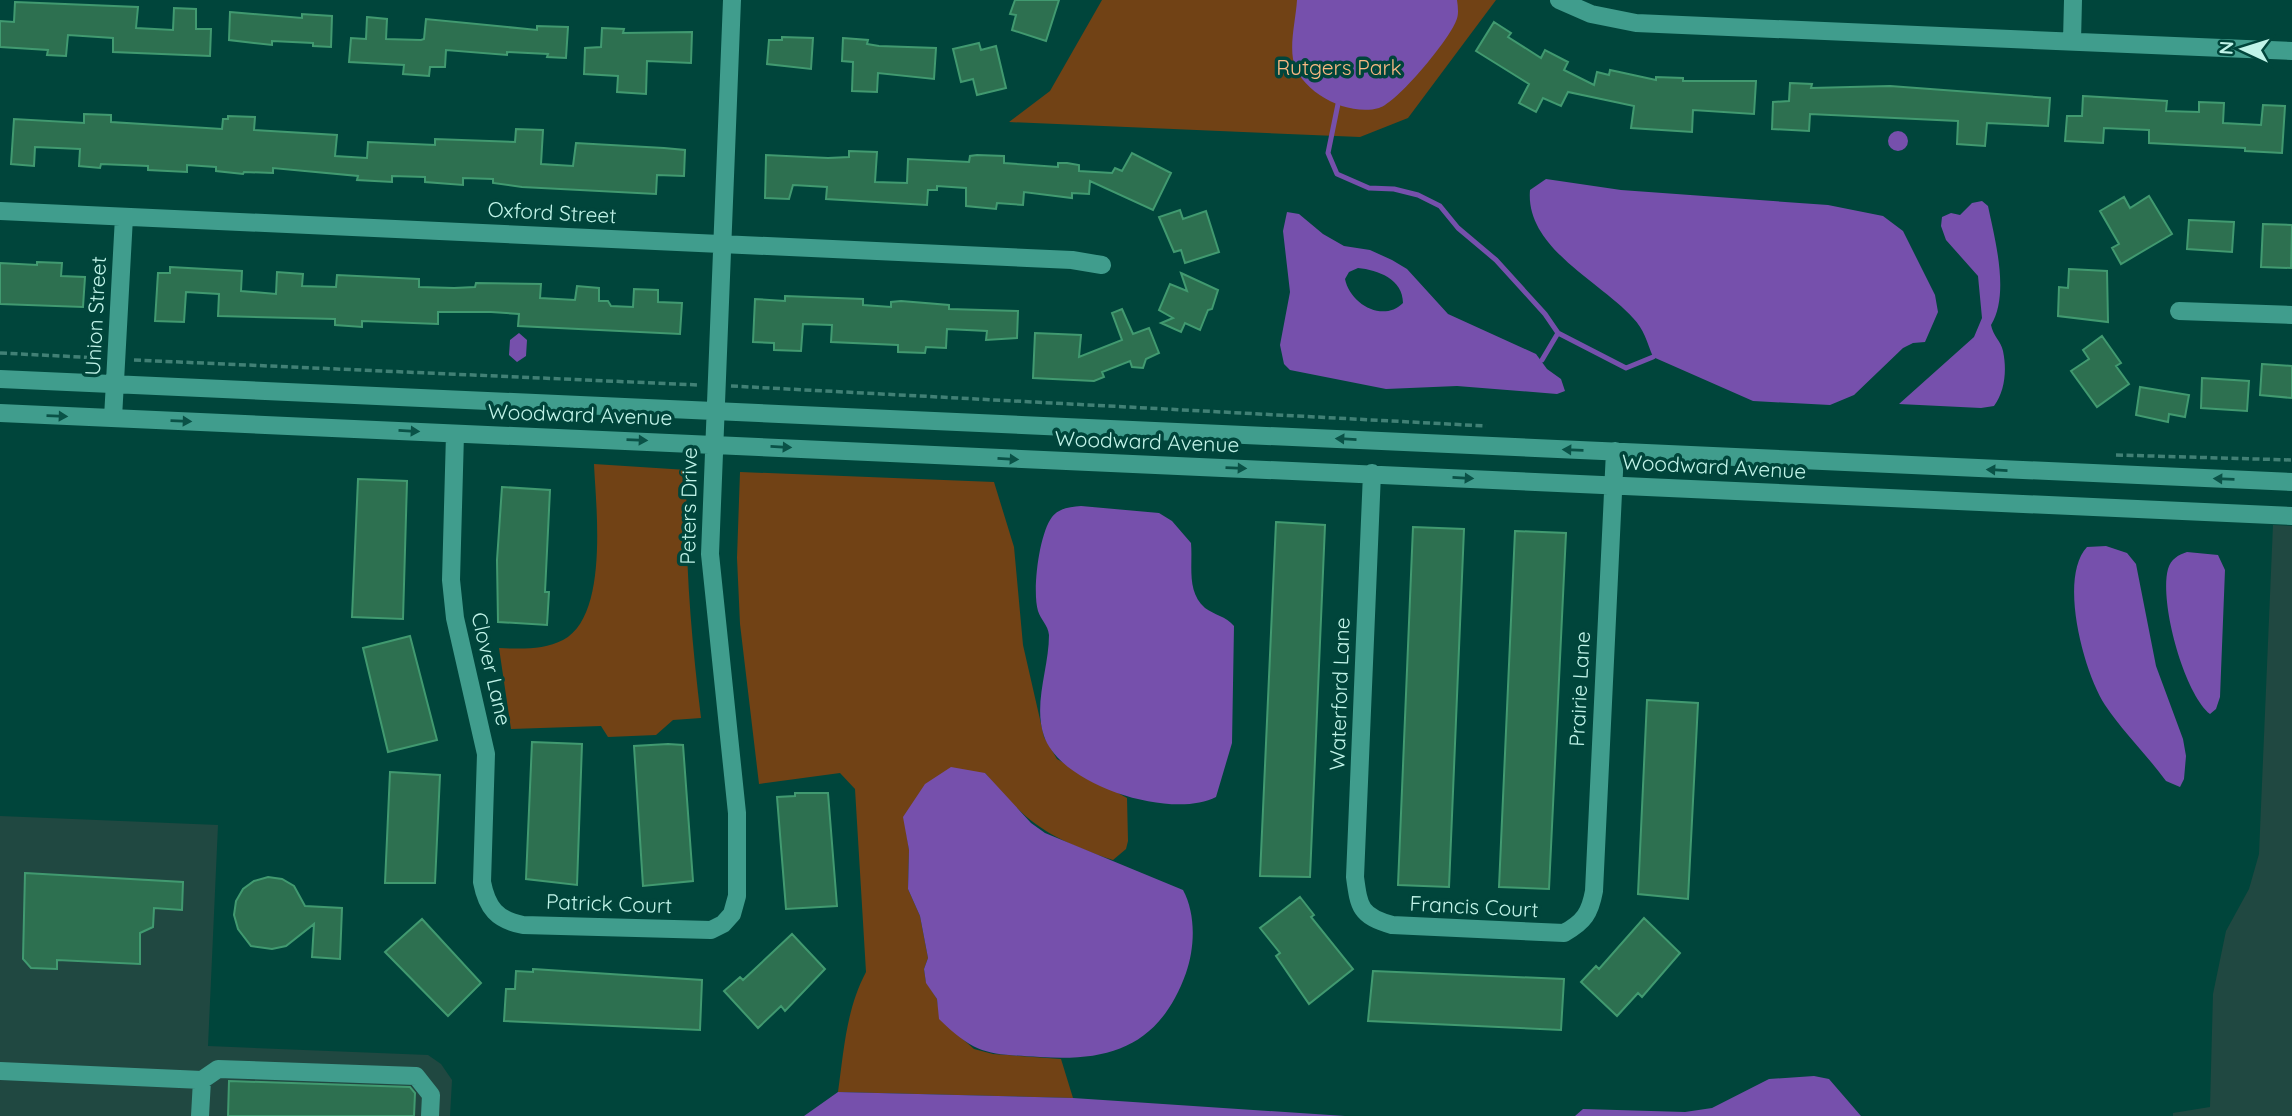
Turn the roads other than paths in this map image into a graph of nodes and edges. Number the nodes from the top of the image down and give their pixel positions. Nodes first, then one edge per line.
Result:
1 (732, 0) edge
2 (1559, 0) edge
3 (2073, 0) edge
4 (2072, 41) junction
5 (2292, 51) edge
6 (0, 211) edge
7 (124, 217) junction
8 (723, 244) junction
9 (1102, 265) dead end
10 (2179, 311) dead end
11 (2292, 315) edge
12 (0, 379) edge
13 (116, 384) junction
14 (715, 410) junction
15 (0, 413) edge
16 (113, 418) junction
17 (455, 433) junction
18 (713, 443) junction
19 (1615, 451) junction
20 (1372, 473) junction
21 (2292, 482) edge
22 (1614, 485) junction
23 (2292, 516) edge
24 (494, 913) joint
25 (1366, 914) joint
26 (723, 924) joint
27 (1580, 925) joint
28 (0, 1071) edge
29 (202, 1080) junction
30 (200, 1116) edge
31 (430, 1116) edge

1 - 8 street, Peters Drive
2 - 4 street
3 - 4 street
4 - 5 street
6 - 7 street, Oxford Street
7 - 8 street, Oxford Street
7 - 13 street, Union Street
8 - 9 street, Oxford Street
8 - 14 street, Peters Drive
10 - 11 street
12 - 13 street, Woodward Avenue
13 - 14 street, Woodward Avenue
13 - 16 street, Union Street
14 - 18 street, Peters Drive
19 -> 14 street, Woodward Avenue
15 -> 16 street, Woodward Avenue
16 -> 17 street, Woodward Avenue
17 -> 18 street, Woodward Avenue
17 - 24 street, Clover Lane
18 -> 20 street, Woodward Avenue
18 - 26 street, Peters Drive
21 -> 19 street, Woodward Avenue
19 - 22 street, Prairie Lane
20 -> 22 street, Woodward Avenue
20 - 25 street, Waterford Lane
22 - 23 street, Woodward Avenue
22 - 27 street, Prairie Lane
24 - 26 street, Patrick Court
25 - 27 street, Francis Court
28 - 29 street
29 - 30 street
29 - 31 street

